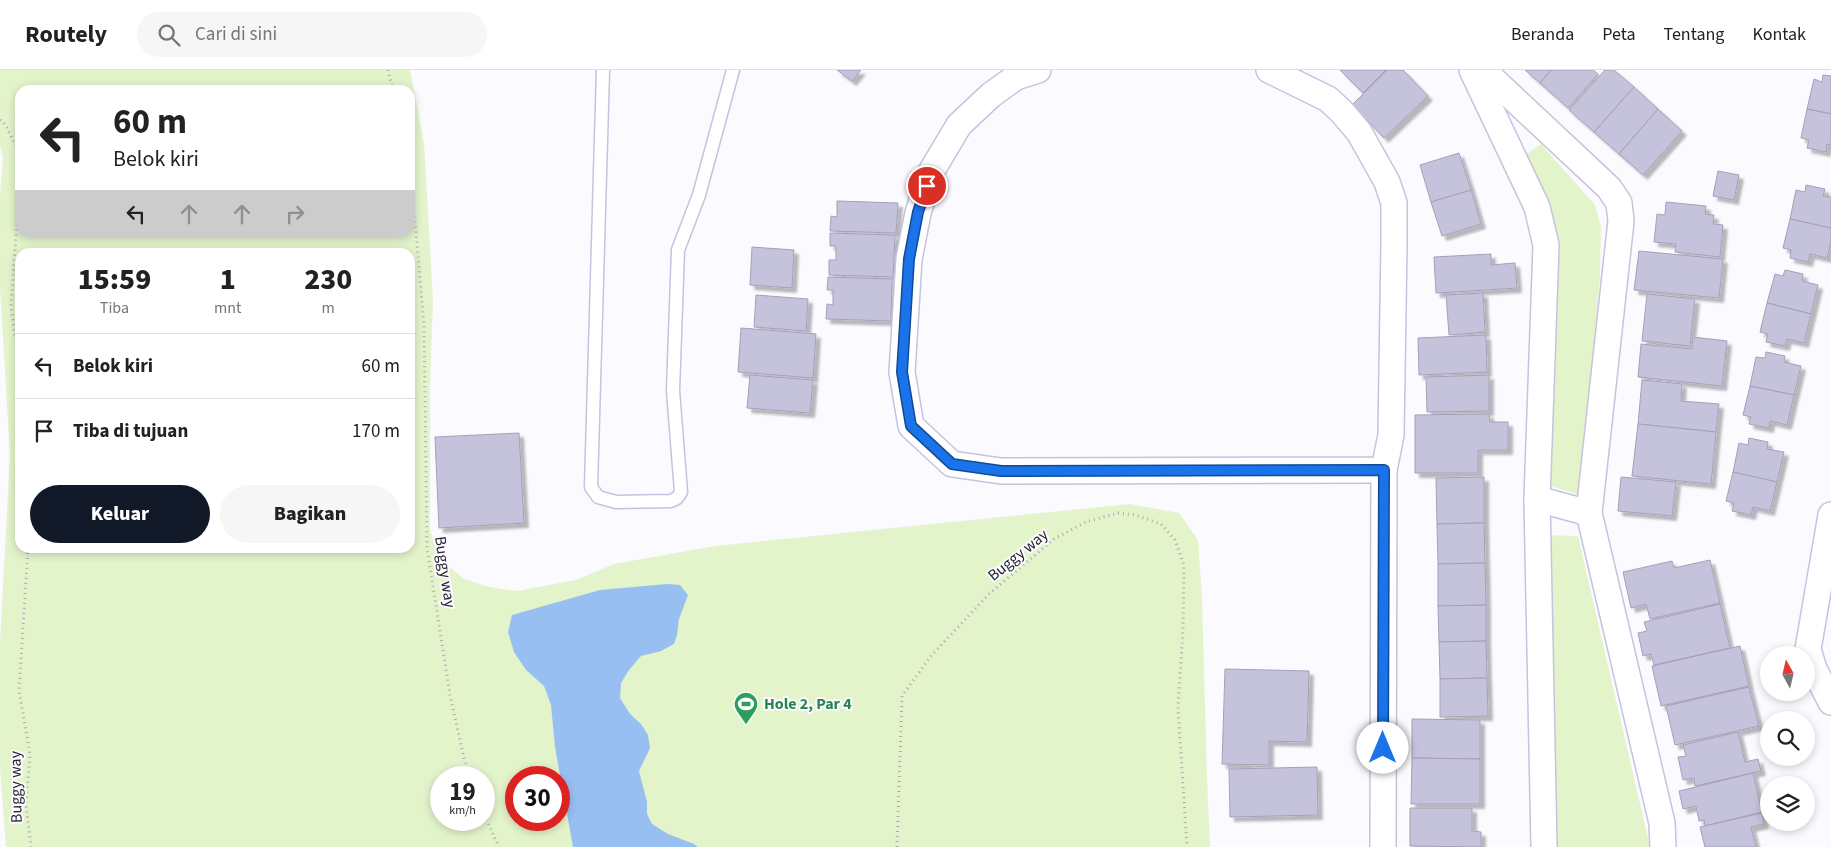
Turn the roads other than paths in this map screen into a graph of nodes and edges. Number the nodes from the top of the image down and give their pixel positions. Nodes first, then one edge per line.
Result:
1 (603, 70) edge
2 (734, 70) edge
3 (1038, 70) edge
4 (1269, 70) edge
5 (1472, 70) edge
6 (1484, 70) edge
7 (1384, 470) junction
8 (1537, 499) junction
9 (1589, 513) junction
10 (1831, 515) edge
11 (1822, 671) edge
12 (1831, 702) edge
13 (1383, 847) edge
14 (1544, 847) edge
15 (1663, 847) edge

1 - 2 lane
3 - 7 street
4 - 7 street
5 - 8 street
6 - 9 street
7 - 13 street
8 - 9 street
8 - 14 street
9 - 15 street
10 - 11 street
11 - 12 street

